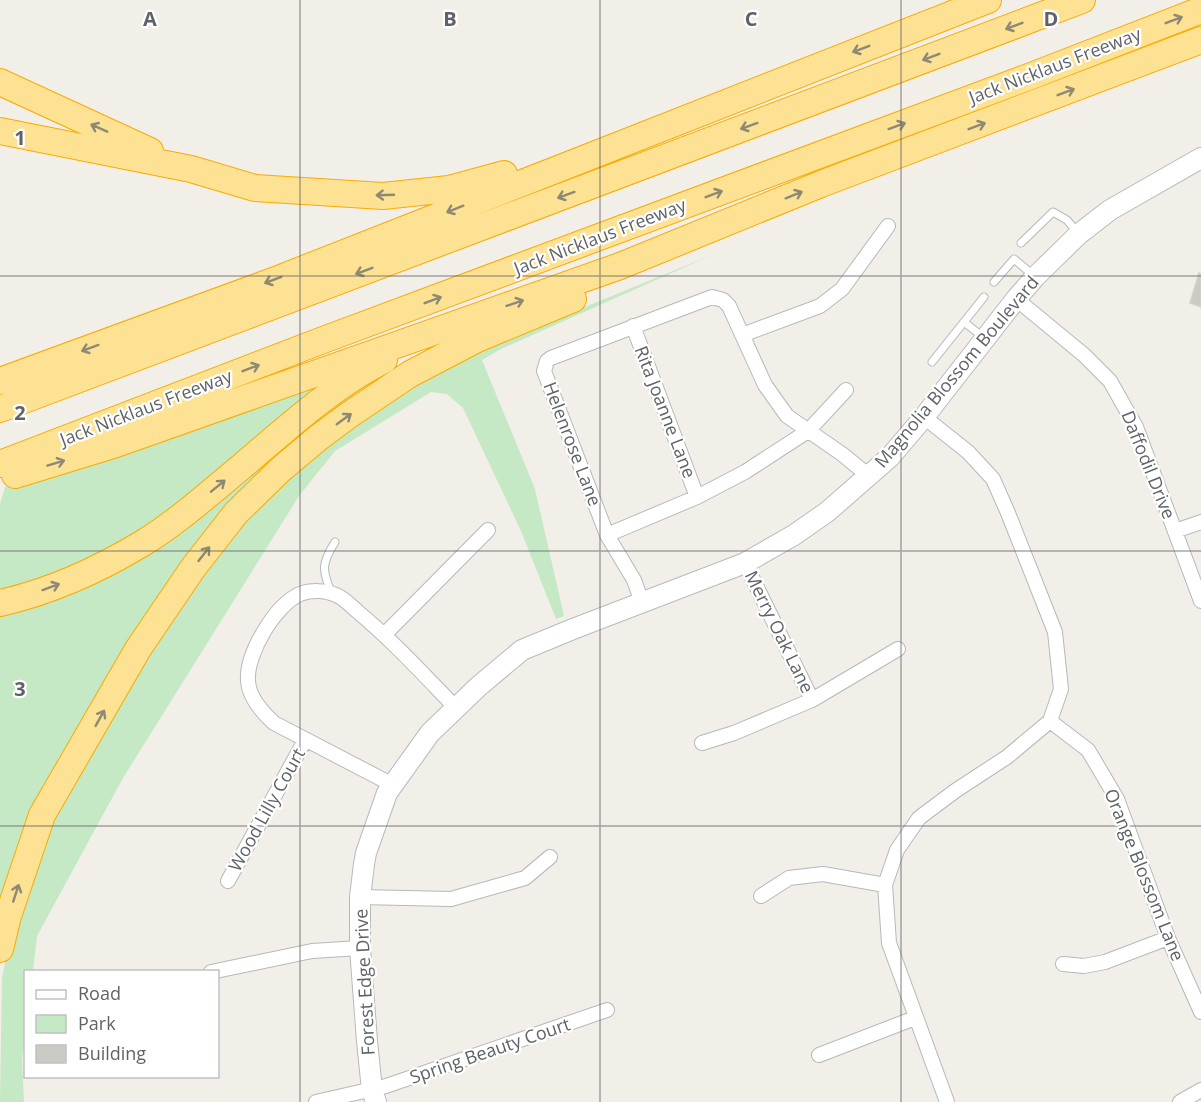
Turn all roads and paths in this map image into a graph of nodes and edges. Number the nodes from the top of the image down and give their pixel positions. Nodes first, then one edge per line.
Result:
1 (988, 0) edge
2 (1083, 0) edge
3 (1201, 10) edge
4 (1201, 40) edge
5 (783, 80) junction
6 (0, 82) edge
7 (0, 131) edge
8 (1201, 158) edge
9 (191, 169) junction
10 (888, 226) dead end
11 (1079, 234) junction
12 (1021, 243) dead end
13 (620, 266) junction
14 (1035, 277) junction
15 (994, 282) dead end
16 (984, 297) dead end
17 (1016, 299) junction
18 (459, 322) junction
19 (964, 322) junction
20 (633, 326) junction
21 (742, 335) junction
22 (985, 338) junction
23 (932, 362) dead end
24 (0, 381) edge
25 (846, 390) dead end
26 (0, 409) edge
27 (924, 417) junction
28 (807, 431) junction
29 (0, 464) edge
30 (869, 476) junction
31 (0, 480) edge
32 (697, 497) junction
33 (1201, 522) edge
34 (488, 530) dead end
35 (1175, 531) junction
36 (607, 535) junction
37 (335, 542) dead end
38 (745, 563) junction
39 (332, 594) junction
40 (1201, 600) edge
41 (642, 602) junction
42 (0, 603) edge
43 (573, 629) joint
44 (385, 634) junction
45 (898, 649) dead end
46 (812, 700) junction
47 (456, 708) junction
48 (1050, 722) junction
49 (305, 740) junction
50 (702, 743) dead end
51 (393, 785) junction
52 (550, 857) dead end
53 (228, 880) dead end
54 (885, 885) junction
55 (761, 896) dead end
56 (360, 897) junction
57 (1168, 938) junction
58 (360, 948) junction
59 (0, 949) edge
60 (1063, 964) dead end
61 (219, 970) edge
62 (607, 1010) dead end
63 (1201, 1012) edge
64 (915, 1018) junction
65 (819, 1055) dead end
66 (1201, 1090) edge
67 (374, 1096) edge
68 (316, 1102) edge
69 (947, 1102) edge
70 (1180, 1102) edge

1 -> 5 highway
2 -> 26 highway
29 -> 3 highway, Jack Nicklaus Freeway
13 -> 4 highway
5 -> 9 highway
5 -> 24 highway
9 -> 6 highway
7 - 9 highway
8 - 11 street, Magnolia Blossom Boulevard
10 - 21 street
11 - 12 lane
11 - 14 street, Magnolia Blossom Boulevard
18 -> 13 highway
59 -> 13 highway
14 - 15 lane
14 - 17 street, Magnolia Blossom Boulevard
16 - 19 lane
17 - 22 street, Magnolia Blossom Boulevard
17 - 35 street, Daffodil Drive
31 -> 18 highway
42 -> 18 highway
19 - 22 lane
19 - 23 lane
20 - 21 street, Helenrose Lane
20 - 32 street, Rita Joanne Lane
20 - 36 street, Helenrose Lane
21 - 28 street, Helenrose Lane
22 - 27 street, Magnolia Blossom Boulevard
25 - 28 street
27 - 30 street, Magnolia Blossom Boulevard
27 - 48 street
28 - 30 street, Helenrose Lane
28 - 32 street
30 - 38 street, Magnolia Blossom Boulevard
32 - 36 street
33 - 35 street
34 - 44 street
35 - 40 street, Daffodil Drive
36 - 41 street, Helenrose Lane
37 - 39 lane
38 - 41 street, Magnolia Blossom Boulevard
38 - 46 street, Merry Oak Lane
39 - 44 street
39 - 49 street
41 - 43 street, Magnolia Blossom Boulevard
43 - 47 street, Forest Edge Drive
44 - 47 street
45 - 46 street
46 - 50 street
47 - 51 street, Forest Edge Drive
48 - 54 street
48 - 57 street, Orange Blossom Lane
49 - 51 street
49 - 53 street, Wood Lilly Court
51 - 56 street, Forest Edge Drive
52 - 56 street
54 - 55 street
54 - 64 street
56 - 58 street, Forest Edge Drive
57 - 60 street
57 - 63 street, Orange Blossom Lane
58 - 61 street
58 - 67 street, Forest Edge Drive
62 - 67 street, Spring Beauty Court
64 - 65 street
64 - 69 street
66 - 70 street
67 - 68 street, Spring Beauty Court

